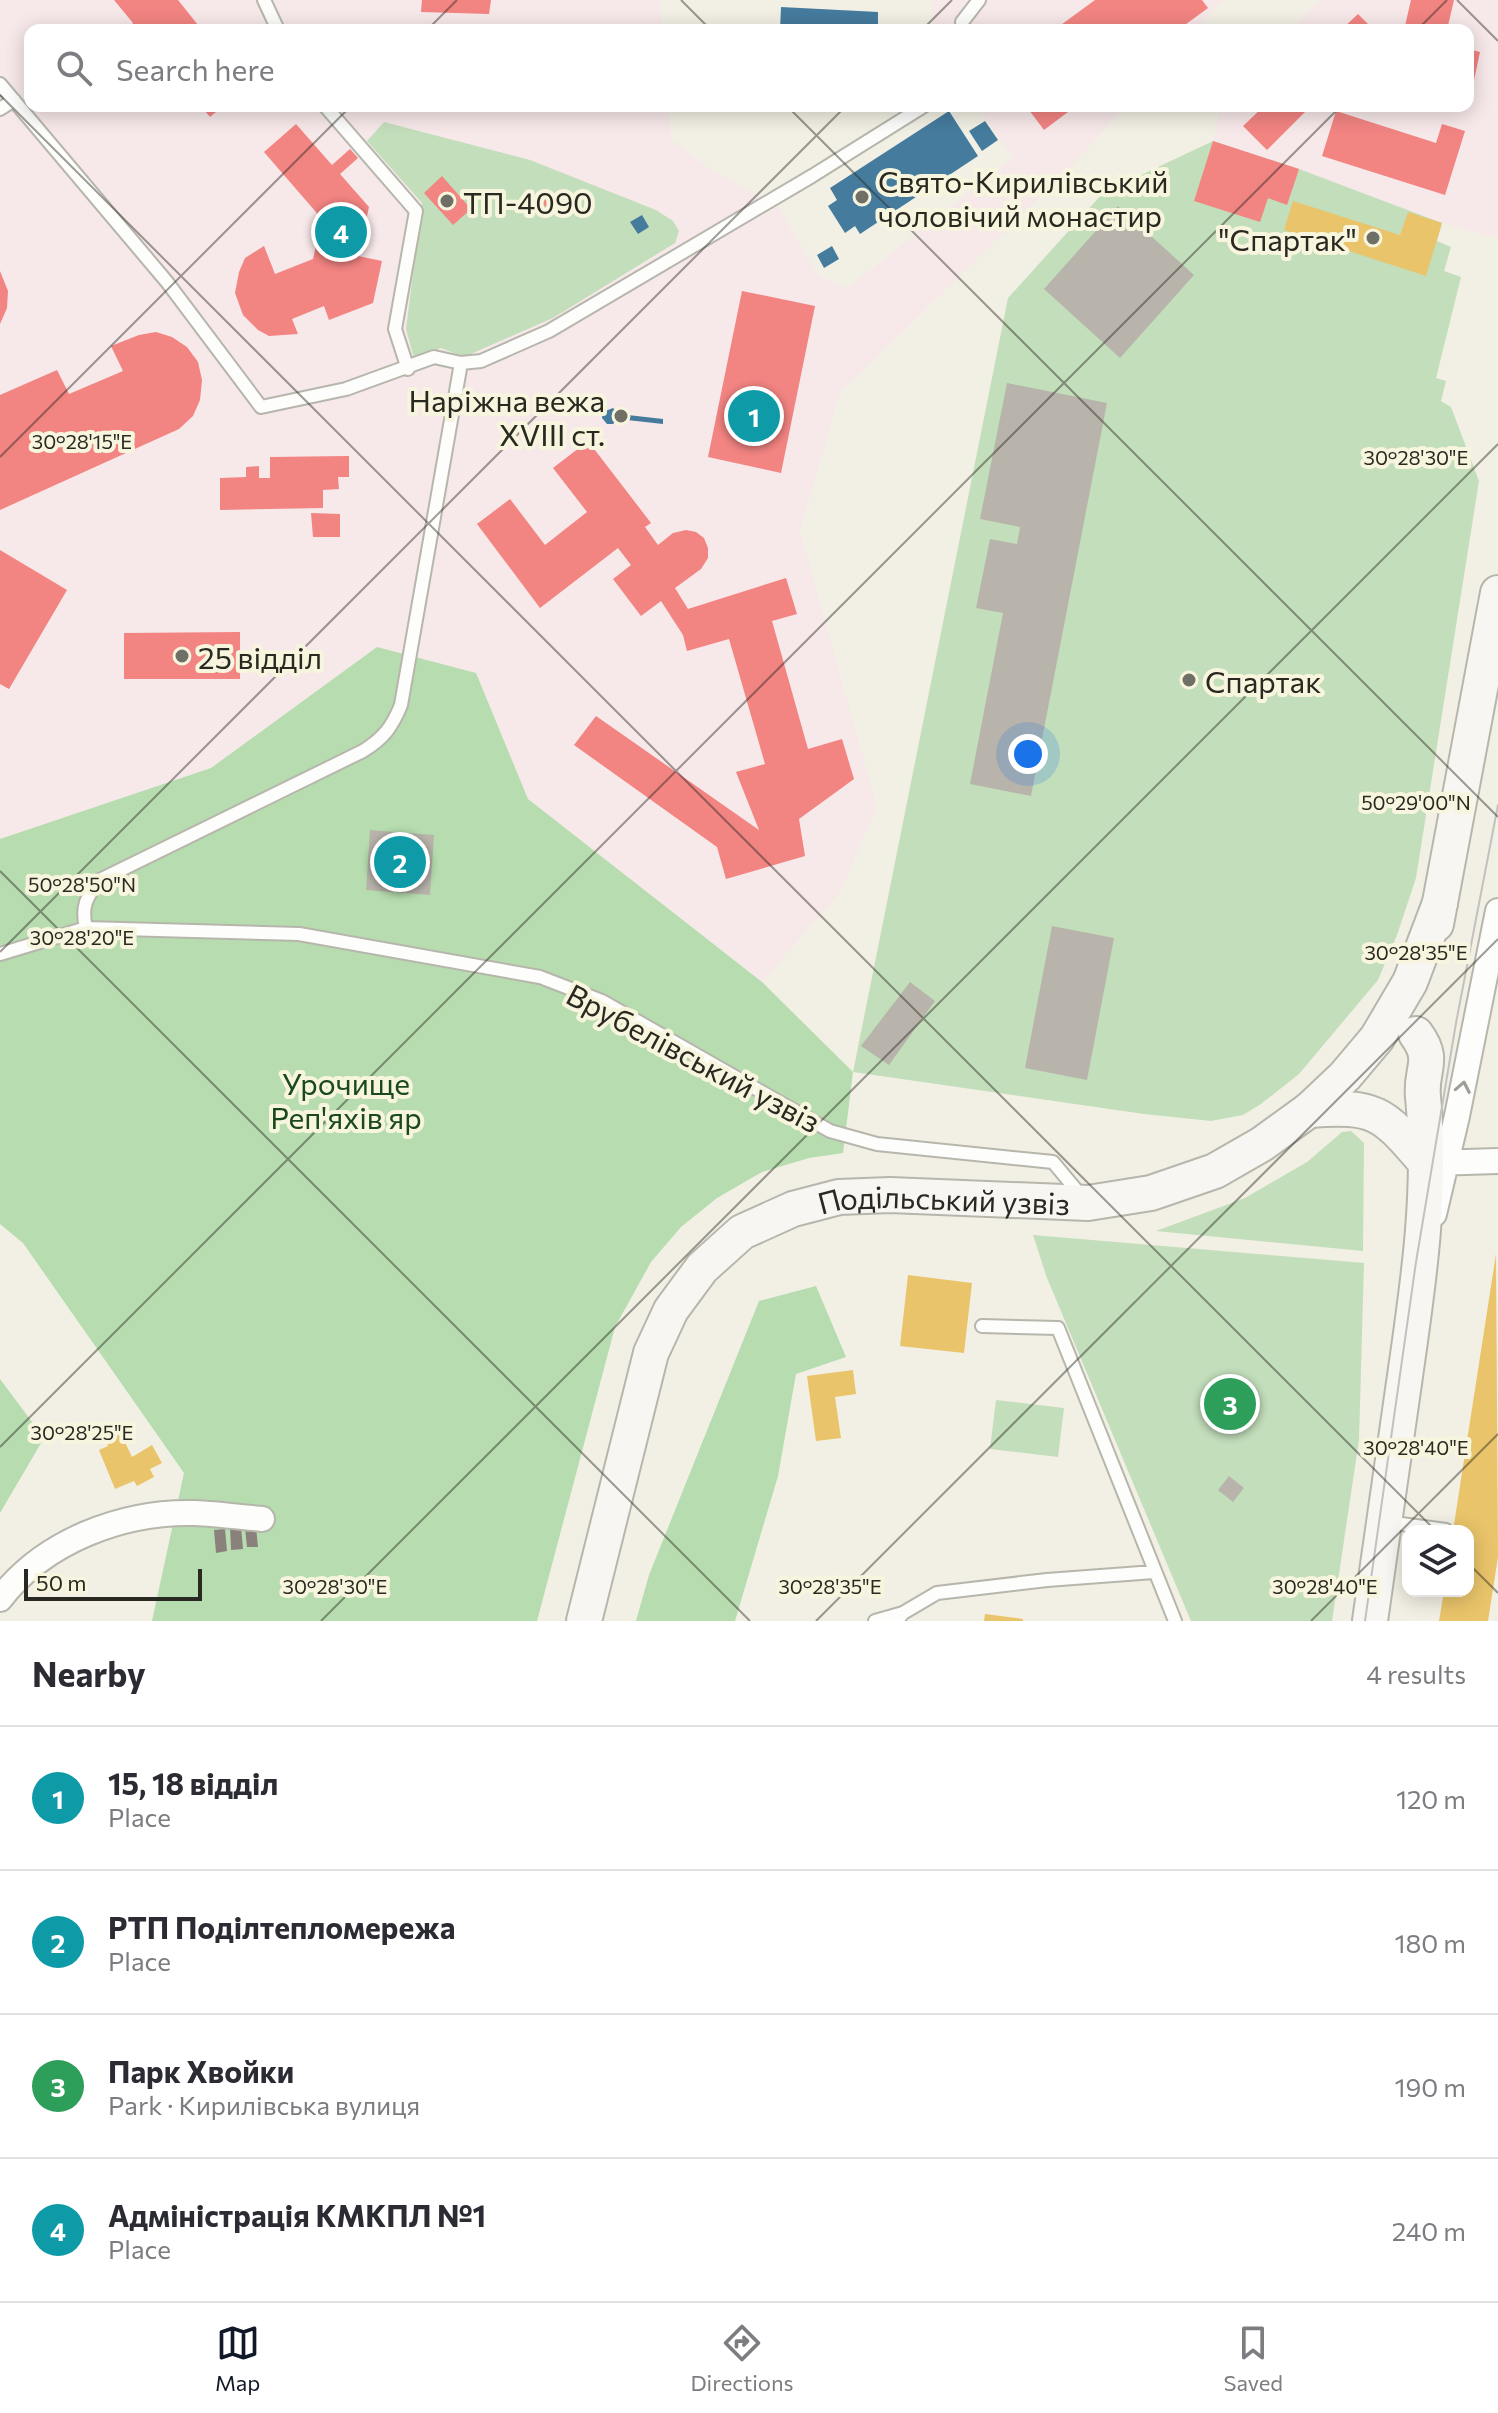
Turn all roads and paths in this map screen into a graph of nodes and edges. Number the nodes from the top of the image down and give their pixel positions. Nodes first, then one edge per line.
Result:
1 (264, 0) edge
2 (979, 0) edge
3 (275, 24) edge
4 (962, 24) edge
5 (0, 84) edge
6 (14, 100) junction
7 (0, 109) edge
8 (24, 112) edge
9 (24, 112) edge
10 (330, 112) edge
11 (914, 112) edge
12 (461, 363) junction
13 (408, 369) junction
14 (1498, 593) edge
15 (1440, 903) junction
16 (1498, 911) edge
17 (86, 928) junction
18 (0, 954) edge
19 (1309, 1110) junction
20 (1498, 1161) edge
21 (1437, 1163) junction
22 (1088, 1203) junction
23 (982, 1326) dead end
24 (262, 1519) dead end
25 (1385, 1522) junction
26 (1408, 1525) edge
27 (1154, 1572) junction
28 (0, 1599) edge
29 (900, 1617) edge
30 (584, 1621) edge
31 (875, 1621) edge
32 (1175, 1621) edge
33 (1370, 1621) edge

1 - 3 lane
2 - 4 lane
5 - 6 lane
6 - 7 lane
6 - 8 lane
9 - 13 lane
10 - 13 lane
11 - 12 lane
12 - 13 lane
12 - 17 lane
14 - 15 street
15 - 19 street, Подільський узвіз
15 - 21 street
21 -> 16 street
17 - 18 lane, Врубелівський узвіз
17 - 22 lane, Врубелівський узвіз
19 - 21 street
19 - 22 street, Подільський узвіз
20 - 21 street
21 - 25 street
22 - 30 street, Подільський узвіз
23 - 27 lane
24 - 28 street
25 - 26 lane
25 - 33 street
27 - 29 lane
27 - 32 lane
29 - 31 lane

